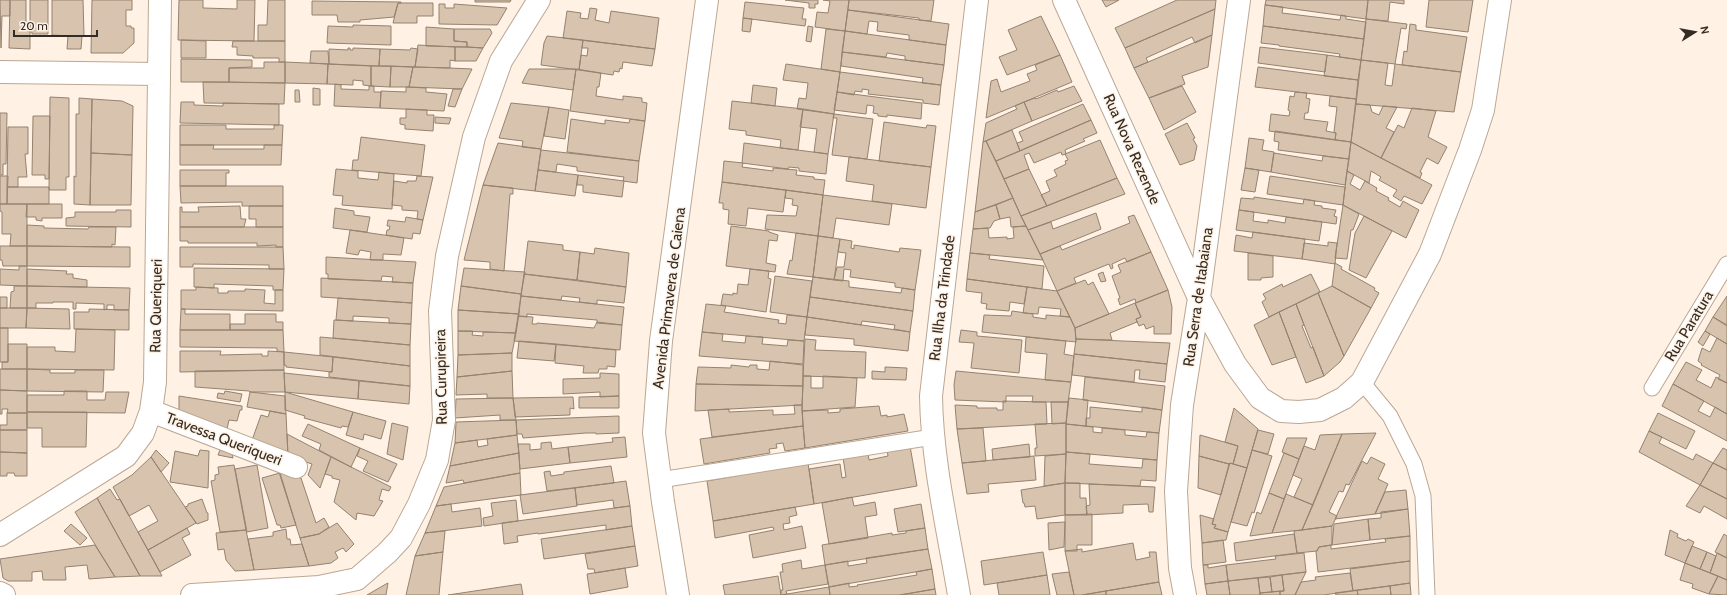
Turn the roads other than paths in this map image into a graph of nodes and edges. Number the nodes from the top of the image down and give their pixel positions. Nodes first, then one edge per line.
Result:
1 (160, 0) edge
2 (539, 0) edge
3 (707, 0) edge
4 (977, 0) edge
5 (1064, 0) edge
6 (1239, 0) edge
7 (1500, 0) edge
8 (0, 72) edge
9 (159, 74) junction
10 (1727, 264) edge
11 (1200, 298) junction
12 (1362, 382) junction
13 (1652, 388) dead end
14 (151, 411) junction
15 (933, 437) junction
16 (296, 467) dead end
17 (660, 480) junction
18 (0, 535) edge
19 (0, 593) edge
20 (4, 595) edge
21 (192, 595) edge
22 (678, 595) edge
23 (959, 595) edge
24 (1185, 595) edge
25 (1427, 595) edge

1 - 9 street, Rua Queriqueri
2 - 21 street, Rua Curupireira
3 - 17 street, Avenida Primavera de Caiena
4 - 15 street, Rua Ilha da Trindade
5 - 11 street, Rua Nova Rezende
6 - 11 street, Rua Serra de Itabaiana
7 - 12 street
8 - 9 street
9 - 14 street, Rua Queriqueri
10 - 13 lane, Rua Paratura
11 - 12 street, Rua Nova Rezende
11 - 24 street, Rua Serra de Itabaiana
12 - 25 lane
14 - 16 street, Travessa Queriqueri
14 - 18 street, Rua Queriqueri
15 - 17 lane
15 - 23 street, Rua Ilha da Trindade
17 - 22 street, Avenida Primavera de Caiena
19 - 20 street

